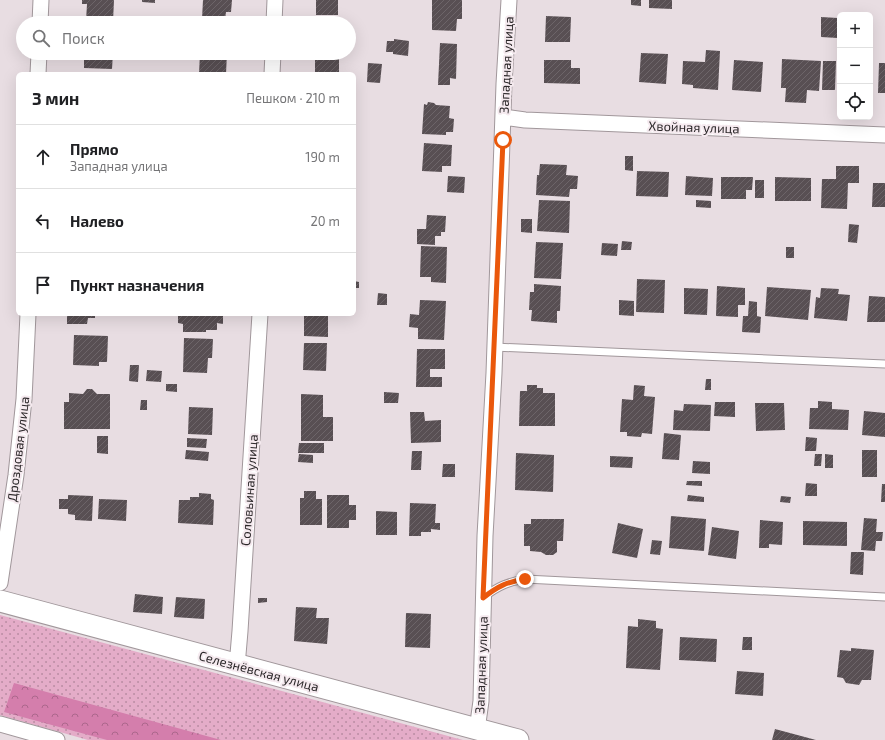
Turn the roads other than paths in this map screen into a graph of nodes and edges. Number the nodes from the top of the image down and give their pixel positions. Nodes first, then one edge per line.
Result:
1 (41, 0) edge
2 (275, 0) edge
3 (509, 0) edge
4 (40, 16) edge
5 (274, 16) edge
6 (39, 60) edge
7 (273, 60) edge
8 (38, 72) edge
9 (272, 72) edge
10 (503, 116) junction
11 (885, 135) edge
12 (28, 316) edge
13 (260, 316) edge
14 (494, 347) junction
15 (885, 364) edge
16 (0, 583) edge
17 (885, 597) edge
18 (483, 598) junction
19 (0, 601) edge
20 (236, 666) junction
21 (0, 724) edge
22 (477, 730) junction
23 (57, 740) edge
24 (518, 740) edge

1 - 4 street
2 - 5 street
3 - 10 street, Западная улица
6 - 8 street
7 - 9 street
10 - 11 street, Хвойная улица
10 - 14 street, Западная улица
12 - 16 street, Дроздовая улица
13 - 20 street, Соловьиная улица
14 - 15 lane
14 - 18 street, Западная улица
17 - 18 lane
18 - 22 street, Западная улица
19 - 20 street, Селезнёвская улица
20 - 22 street, Селезнёвская улица
21 - 23 street
22 - 24 street, Селезнёвская улица

